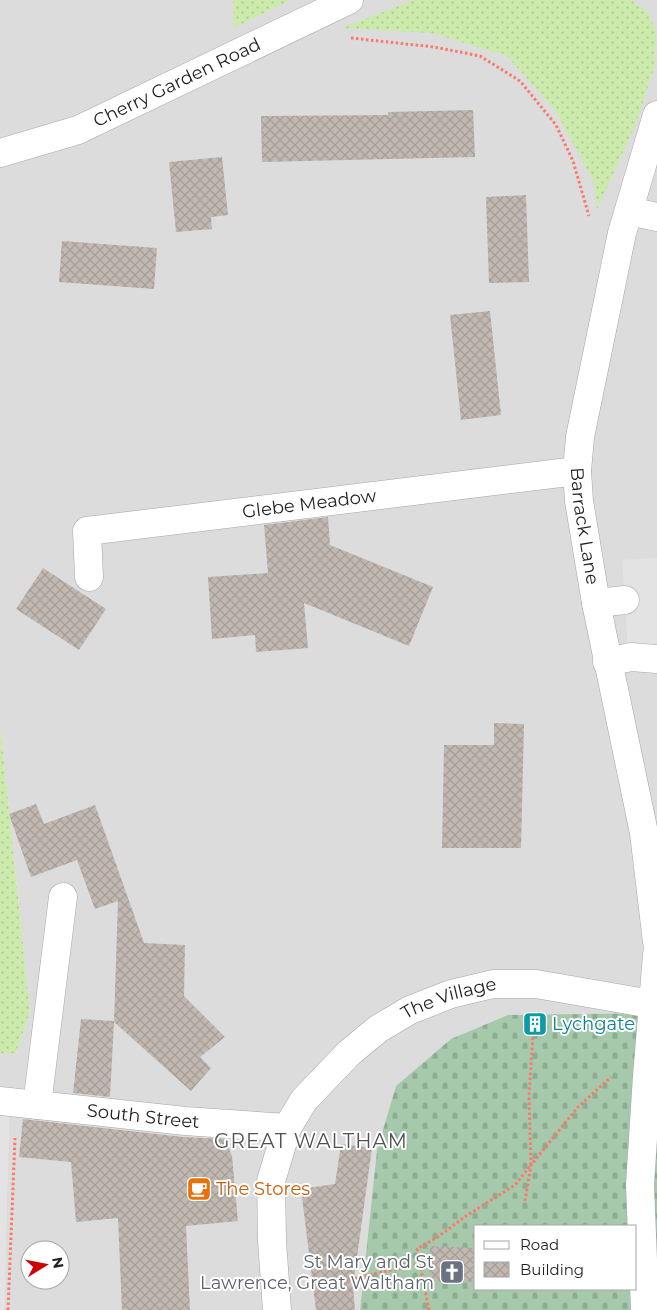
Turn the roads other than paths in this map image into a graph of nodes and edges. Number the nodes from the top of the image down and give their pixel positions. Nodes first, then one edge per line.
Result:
1 (349, 0) edge
2 (657, 115) edge
3 (0, 153) edge
4 (629, 211) junction
5 (657, 216) edge
6 (577, 471) junction
7 (89, 577) dead end
8 (625, 600) dead end
9 (596, 603) junction
10 (657, 659) edge
11 (608, 662) junction
12 (63, 897) dead end
13 (657, 942) edge
14 (657, 955) edge
15 (655, 1004) edge
16 (18, 1103) edge
17 (287, 1128) junction
18 (277, 1303) edge
19 (645, 1310) edge

1 - 3 street, Cherry Garden Road
2 - 4 street, Barrack Lane
4 - 5 street
4 - 6 street, Barrack Lane
6 - 7 street, Glebe Meadow
6 - 9 street, Barrack Lane
8 - 9 street
9 - 11 street, Barrack Lane
10 - 11 street
11 - 13 street, Barrack Lane
12 - 16 street
14 - 15 street
15 - 17 street, The Village
15 - 19 street
16 - 17 street, South Street
17 - 18 street, The Village

